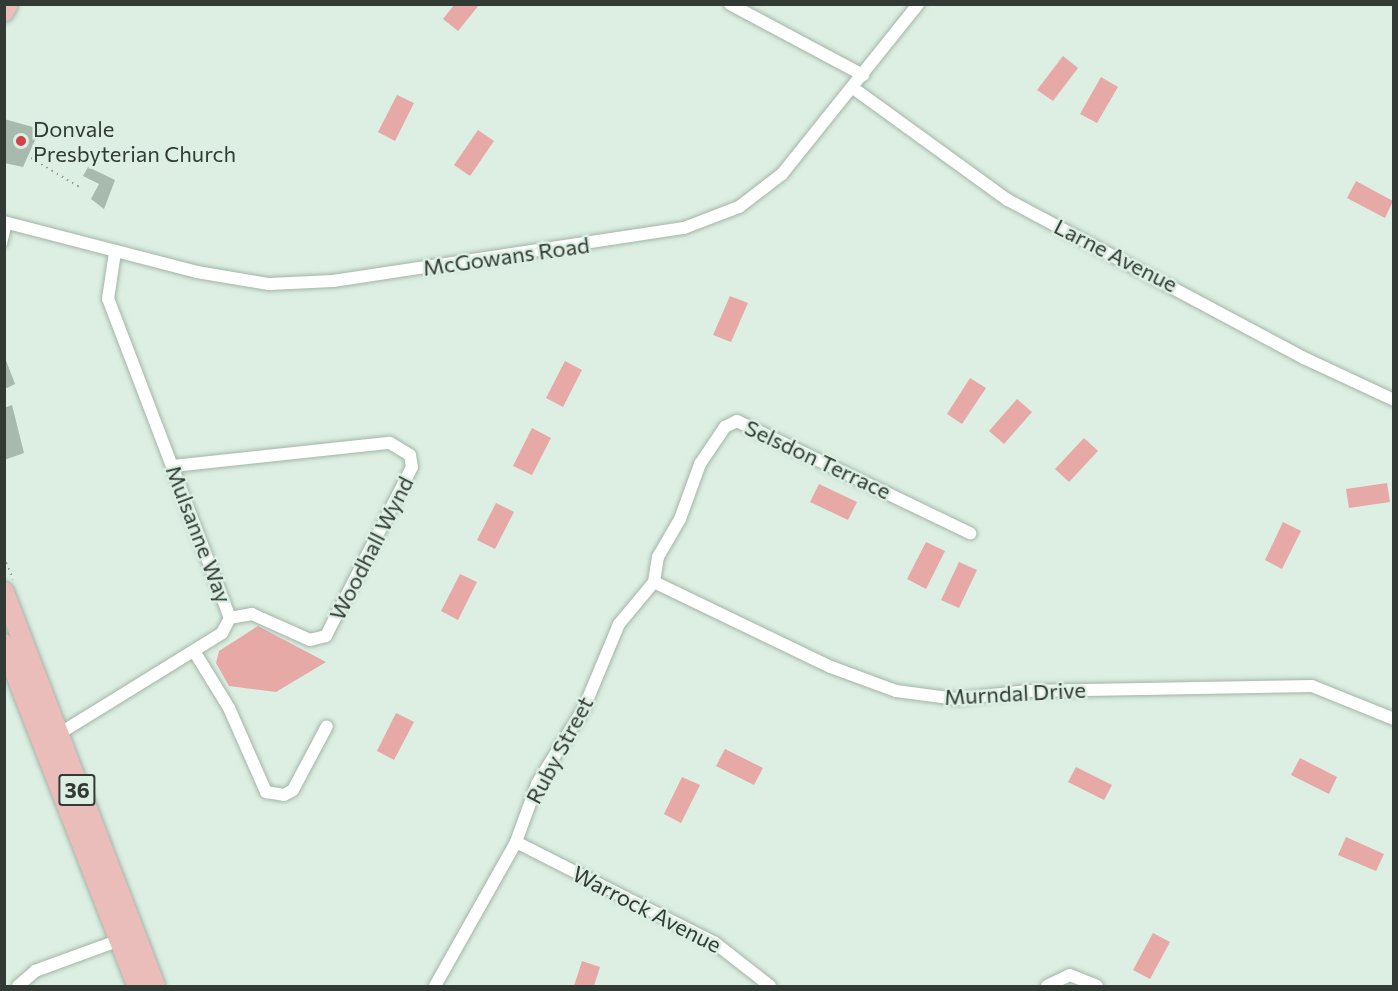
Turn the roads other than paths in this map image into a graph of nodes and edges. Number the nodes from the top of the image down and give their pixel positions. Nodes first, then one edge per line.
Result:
1 (8, 4) edge
2 (730, 4) edge
3 (918, 4) edge
4 (4, 12) edge
5 (863, 75) junction
6 (853, 88) junction
7 (7, 222) edge
8 (4, 244) edge
9 (115, 252) junction
10 (1394, 400) edge
11 (173, 466) junction
12 (969, 533) dead end
13 (654, 582) junction
14 (4, 592) edge
15 (230, 618) junction
16 (4, 644) edge
17 (194, 651) junction
18 (1394, 719) edge
19 (327, 726) dead end
20 (50, 738) junction
21 (516, 842) junction
22 (125, 938) junction
23 (18, 987) edge
24 (137, 987) edge
25 (154, 987) edge
26 (435, 987) edge
27 (770, 987) edge
28 (1047, 987) edge
29 (1097, 987) edge

1 - 4 main road
2 - 5 street
3 - 5 street, McGowans Road
5 - 6 street, McGowans Road
6 - 9 street, McGowans Road
6 - 10 street, Larne Avenue
7 - 8 lane
7 - 9 street, McGowans Road
9 - 11 street, Mulsanne Way
11 - 15 street, Mulsanne Way
11 - 15 street, Woodhall Wynd
12 - 13 street, Selsdon Terrace
13 - 18 street, Murndal Drive
13 - 21 street, Ruby Street
14 - 20 main road, 36
15 - 17 street, Mulsanne Way
16 - 20 main road, 36
17 - 19 street
17 - 20 street, Mulsanne Way
20 - 22 main road, 36
21 - 26 street, Ruby Street
21 - 27 street, Warrock Avenue
22 - 23 street
22 - 24 main road, 36
22 - 25 main road, 36
28 - 29 street

